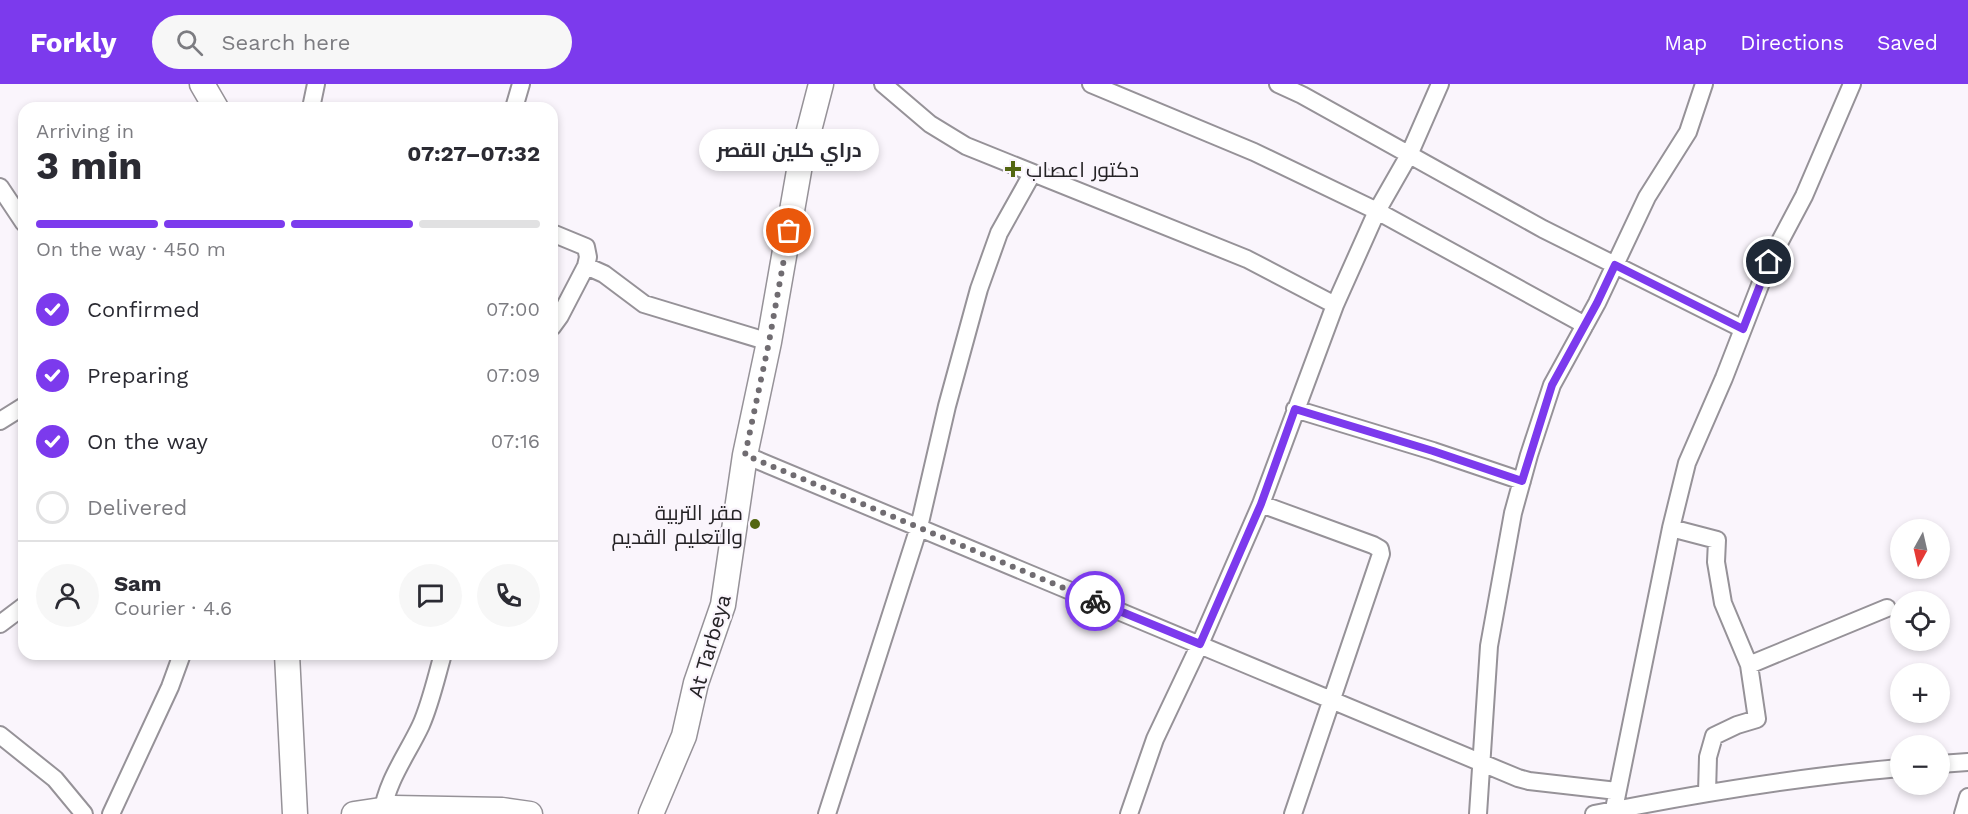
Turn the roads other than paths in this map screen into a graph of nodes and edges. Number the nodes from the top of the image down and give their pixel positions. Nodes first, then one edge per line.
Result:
1 (202, 84) edge
2 (316, 84) edge
3 (521, 84) edge
4 (822, 84) edge
5 (883, 84) edge
6 (1090, 84) edge
7 (1278, 84) edge
8 (1440, 84) edge
9 (1704, 84) edge
10 (1852, 84) edge
11 (212, 102) edge
12 (312, 102) edge
13 (516, 102) edge
14 (1409, 155) junction
15 (1032, 174) junction
16 (0, 187) edge
17 (1377, 211) junction
18 (18, 215) edge
19 (558, 235) edge
20 (1615, 265) junction
21 (586, 266) junction
22 (1335, 305) junction
23 (558, 319) edge
24 (1585, 325) junction
25 (1743, 329) junction
26 (769, 342) junction
27 (1295, 409) junction
28 (18, 410) edge
29 (0, 421) edge
30 (745, 455) junction
31 (1522, 481) junction
32 (1261, 504) junction
33 (919, 527) junction
34 (1671, 528) junction
35 (1887, 608) dead end
36 (18, 610) edge
37 (0, 624) edge
38 (1200, 644) junction
39 (180, 660) edge
40 (287, 660) edge
41 (441, 660) edge
42 (1749, 665) junction
43 (1330, 699) junction
44 (0, 735) edge
45 (1481, 762) junction
46 (1968, 762) edge
47 (1950, 763) edge
48 (1890, 769) edge
49 (1617, 791) junction
50 (1707, 793) junction
51 (1968, 797) edge
52 (383, 812) edge
53 (458, 812) edge
54 (1613, 812) edge
55 (84, 814) edge
56 (111, 814) edge
57 (295, 814) edge
58 (354, 814) edge
59 (530, 814) edge
60 (651, 814) edge
61 (827, 814) edge
62 (1129, 814) edge
63 (1293, 814) edge
64 (1478, 814) edge
65 (1594, 814) edge
66 (1963, 814) edge

1 - 11 street
2 - 12 street
3 - 13 street
4 - 26 street, At Tarbeya
5 - 15 street
6 - 17 street
7 - 14 street
8 - 14 street
9 - 20 street
10 - 25 street
14 - 17 street
14 - 20 street
15 - 22 street
15 - 33 street
16 - 18 street
17 - 22 street
17 - 24 street
19 - 21 street
20 - 24 street
20 - 25 street
21 - 23 street
21 - 26 street
22 - 27 street
24 - 31 street
25 - 34 street
26 - 30 street, At Tarbeya
27 - 31 street
27 - 32 street
28 - 29 street
30 - 33 street
30 - 60 street, At Tarbeya
31 - 45 street
32 - 38 street
32 - 43 street
33 - 38 street
33 - 61 street
34 - 42 street
34 - 49 street
35 - 42 street
36 - 37 street
38 - 43 street
38 - 62 street
39 - 56 street
40 - 57 street
41 - 52 street
42 - 50 street
43 - 45 street
43 - 63 street
44 - 55 street
45 - 49 street
45 - 64 street
46 - 47 street
48 - 50 street
49 - 54 street
50 - 54 street
51 - 66 street
52 - 53 street
52 - 58 street
53 - 59 street
54 - 65 street

